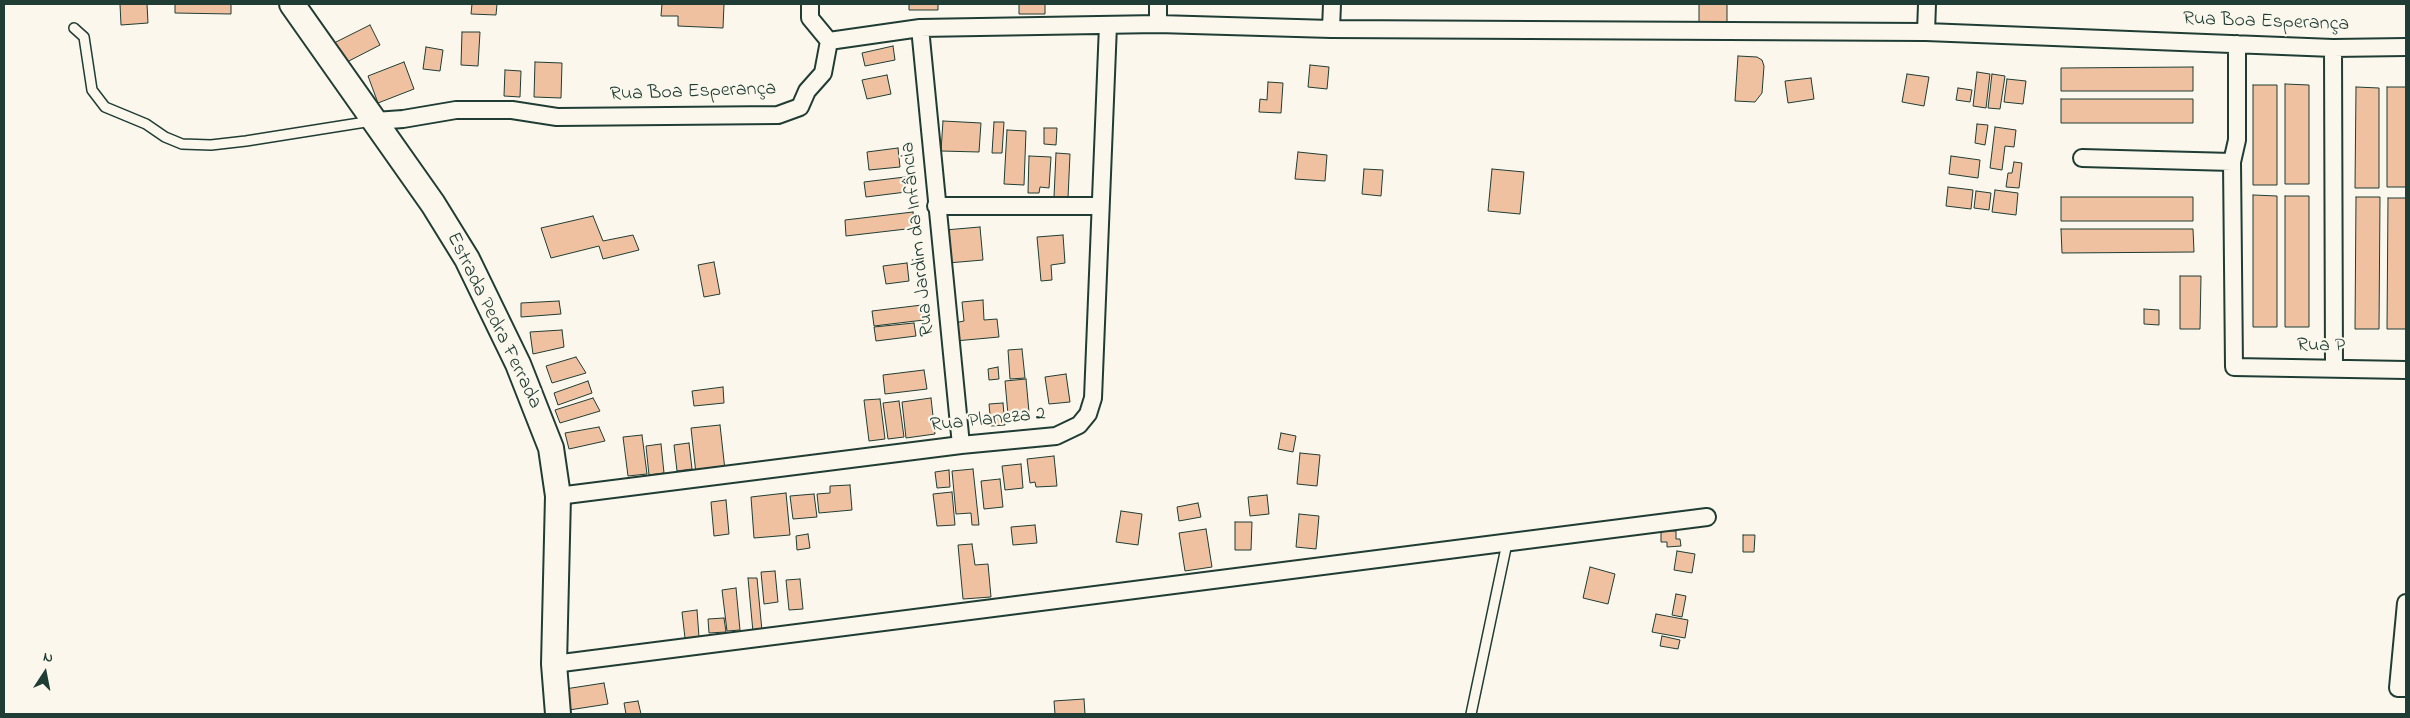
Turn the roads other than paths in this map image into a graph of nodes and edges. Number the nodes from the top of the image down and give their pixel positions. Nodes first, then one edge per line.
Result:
1 (292, 4) edge
2 (810, 4) edge
3 (1158, 4) edge
4 (1332, 4) edge
5 (1927, 4) edge
6 (1158, 24) junction
7 (1108, 25) junction
8 (74, 28) dead end
9 (920, 28) junction
10 (1332, 29) junction
11 (1926, 32) junction
12 (829, 41) junction
13 (2237, 44) junction
14 (2406, 47) edge
15 (2333, 48) junction
16 (375, 121) junction
17 (2082, 158) dead end
18 (2232, 162) junction
19 (936, 206) junction
20 (1100, 206) junction
21 (2334, 368) junction
22 (2406, 370) edge
23 (961, 444) junction
24 (558, 496) junction
25 (1707, 517) dead end
26 (1507, 543) junction
27 (2406, 603) edge
28 (554, 664) junction
29 (2402, 688) edge
30 (558, 714) edge
31 (1471, 714) edge

1 - 16 street, Estrada Pedra Ferrada
2 - 12 street
3 - 6 street
4 - 10 street
5 - 11 street
6 - 7 street, Rua Boa Esperança
6 - 10 street, Rua Boa Esperança
7 - 9 street, Rua Boa Esperança
7 - 20 street, Rua Planeza 2
8 - 16 lane
9 - 12 street, Rua Boa Esperança
9 - 19 street, Rua Jardim da Infância
10 - 11 street, Rua Boa Esperança
11 - 13 street, Rua Boa Esperança
12 - 16 street, Rua Boa Esperança
13 - 15 street, Rua Boa Esperança
13 - 18 street
14 - 15 street, Rua Boa Esperança
15 - 21 street
16 - 24 street, Estrada Pedra Ferrada
17 - 18 street
18 - 21 street, Rua P
19 - 20 street
19 - 23 street, Rua Jardim da Infância
20 - 23 street, Rua Planeza 2
21 - 22 street, Rua P
23 - 24 street, Rua Planeza 2
24 - 28 street, Estrada Pedra Ferrada
25 - 26 street
26 - 28 street
26 - 31 lane
27 - 29 street
28 - 30 street, Estrada Pedra Ferrada

